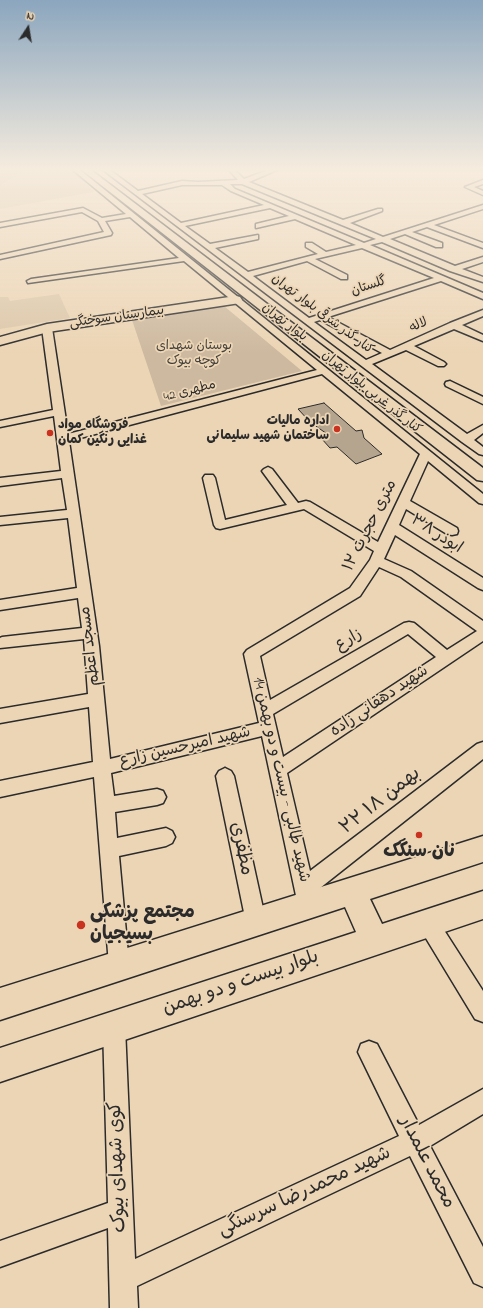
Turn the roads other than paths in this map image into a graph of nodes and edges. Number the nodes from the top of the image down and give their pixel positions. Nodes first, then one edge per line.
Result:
1 (107, 231) edge
2 (151, 231) edge
3 (165, 231) edge
4 (174, 231) edge
5 (187, 231) edge
6 (330, 231) edge
7 (364, 231) edge
8 (409, 231) edge
9 (443, 231) edge
10 (406, 232) junction
11 (255, 237) dead end
12 (384, 239) junction
13 (309, 245) dead end
14 (364, 245) junction
15 (439, 245) dead end
16 (483, 246) edge
17 (208, 247) junction
18 (325, 255) junction
19 (0, 257) edge
20 (185, 259) junction
21 (308, 259) junction
22 (483, 259) edge
23 (453, 269) junction
24 (247, 275) junction
25 (344, 277) dead end
26 (440, 279) junction
27 (483, 280) edge
28 (31, 281) dead end
29 (483, 296) edge
30 (236, 300) junction
31 (481, 315) edge
32 (321, 316) junction
33 (307, 321) junction
34 (453, 325) junction
35 (47, 328) junction
36 (483, 338) edge
37 (0, 341) edge
38 (406, 346) junction
39 (389, 354) junction
40 (365, 364) junction
41 (441, 364) dead end
42 (324, 371) junction
43 (450, 384) dead end
44 (483, 401) edge
45 (59, 412) junction
46 (0, 424) edge
47 (483, 428) edge
48 (62, 439) junction
49 (466, 440) junction
50 (483, 452) edge
51 (426, 453) junction
52 (483, 468) edge
53 (268, 471) dead end
54 (67, 474) junction
55 (483, 476) edge
56 (209, 478) dead end
57 (0, 482) edge
58 (483, 500) edge
59 (403, 502) junction
60 (295, 507) junction
61 (73, 513) junction
62 (0, 521) edge
63 (392, 526) junction
64 (452, 531) dead end
65 (378, 555) junction
66 (483, 585) edge
67 (84, 592) junction
68 (0, 605) edge
69 (483, 628) edge
70 (90, 633) junction
71 (483, 634) edge
72 (2, 642) dead end
73 (252, 654) joint
74 (447, 658) junction
75 (97, 699) junction
76 (264, 711) junction
77 (0, 716) edge
78 (268, 728) junction
79 (483, 749) edge
80 (102, 768) junction
81 (278, 770) junction
82 (225, 776) dead end
83 (0, 789) edge
84 (158, 796) dead end
85 (106, 806) junction
86 (166, 838) dead end
87 (109, 849) junction
88 (483, 849) edge
89 (352, 891) junction
90 (306, 896) junction
91 (483, 905) edge
92 (256, 922) junction
93 (428, 922) junction
94 (374, 940) junction
95 (119, 965) junction
96 (0, 1004) edge
97 (483, 1011) edge
98 (114, 1027) junction
99 (369, 1052) dead end
100 (0, 1065) edge
101 (483, 1101) edge
102 (415, 1141) junction
103 (121, 1211) junction
104 (0, 1254) edge
105 (483, 1274) edge
106 (123, 1279) junction
107 (124, 1308) edge

1 - 19 street
2 - 20 street, کنار گذر غربی بلوار تهران
3 - 55 main road, بلوار تهران
4 - 52 main road, بلوار تهران
5 - 17 street, کنار گذر شرقی بلوار تهران
6 - 14 street
7 - 12 street
8 - 10 street
9 - 16 street
10 - 12 street
10 - 15 street
11 - 17 street
12 - 14 street
12 - 23 street
13 - 18 street
14 - 18 street
14 - 26 street
17 - 24 street, کنار گذر شرقی بلوار تهران
18 - 21 street
20 - 28 street
20 - 30 street, کنار گذر غربی بلوار تهران
21 - 24 street
21 - 25 street
22 - 23 street
23 - 27 street
24 - 33 street, کنار گذر شرقی بلوار تهران
26 - 29 street
26 - 32 street, گلستان
30 - 35 main road, بیمارستان سوختگی
30 - 42 street, کنار گذر غربی بلوار تهران
31 - 34 street, لاله
32 - 33 street, گلستان
32 - 39 street
33 - 40 street, کنار گذر شرقی بلوار تهران
34 - 36 street
34 - 38 street, لاله
35 - 37 main road, بیمارستان سوختگی
35 - 45 street, مسجد اعظم
38 - 39 street, لاله
38 - 41 street
39 - 40 street, لاله
40 - 49 street, کنار گذر شرقی بلوار تهران
42 - 48 street, مطهری 42
42 - 51 street, کنار گذر غربی بلوار تهران
43 - 44 street
45 - 46 street
45 - 48 street, مسجد اعظم
47 - 49 street
48 - 54 street, مسجد اعظم
49 - 50 street, کنار گذر شرقی بلوار تهران
51 - 58 street, کنار گذر غربی بلوار تهران
51 - 59 street, ۱۲ متری حجرت
53 - 60 street
54 - 57 street
54 - 61 street, مسجد اعظم
56 - 60 street
59 - 63 street, ۱۲ متری حجرت
59 - 64 street
60 - 65 street
61 - 62 street
61 - 67 street, مسجد اعظم
63 - 65 street, ۱۲ متری حجرت
63 - 66 street, ۳۸ ابوذر
65 - 69 street
65 - 73 street, ۱۲ متری حجرت
67 - 68 street
67 - 70 street, مسجد اعظم
70 - 72 street
70 - 75 street, مسجد اعظم
71 - 74 street, شهید دهقانی زاده
73 - 76 street, شهید طالبی - بیست و دو بهمن 14
74 - 76 street, زارع
74 - 81 street, شهید دهقانی زاده
75 - 77 street
75 - 80 street, مسجد اعظم
76 - 78 street, شهید طالبی - بیست و دو بهمن 14
78 - 80 street, شهید امیرحسین زارع
78 - 81 street, شهید طالبی - بیست و دو بهمن 14
79 - 90 street, ۲۲ بهمن ۱۸
80 - 83 street, شهید امیرحسین زارع
80 - 85 street, مسجد اعظم
81 - 90 street, شهید طالبی - بیست و دو بهمن 14
82 - 92 street, مظفری
84 - 85 street
85 - 87 street, مسجد اعظم
86 - 87 street
87 - 95 street, مسجد اعظم
88 - 89 main road
89 - 90 main road
89 - 94 main road
90 - 92 main road
91 - 93 main road, بلوار بیست و دو بهمن
92 - 95 main road
93 - 94 main road, بلوار بیست و دو بهمن
93 - 97 street
94 - 98 main road, بلوار بیست و دو بهمن
95 - 96 main road
98 - 100 main road, بلوار بیست و دو بهمن
98 - 103 street, کوی شهدای بیوک
99 - 102 street, محمد علمدار
101 - 102 street, شهید محمدرضا سرسنگی
102 - 105 street, محمد علمدار
102 - 106 street, شهید محمدرضا سرسنگی
103 - 104 street
103 - 106 street, کوی شهدای بیوک
106 - 107 street, کوی شهدای بیوک

